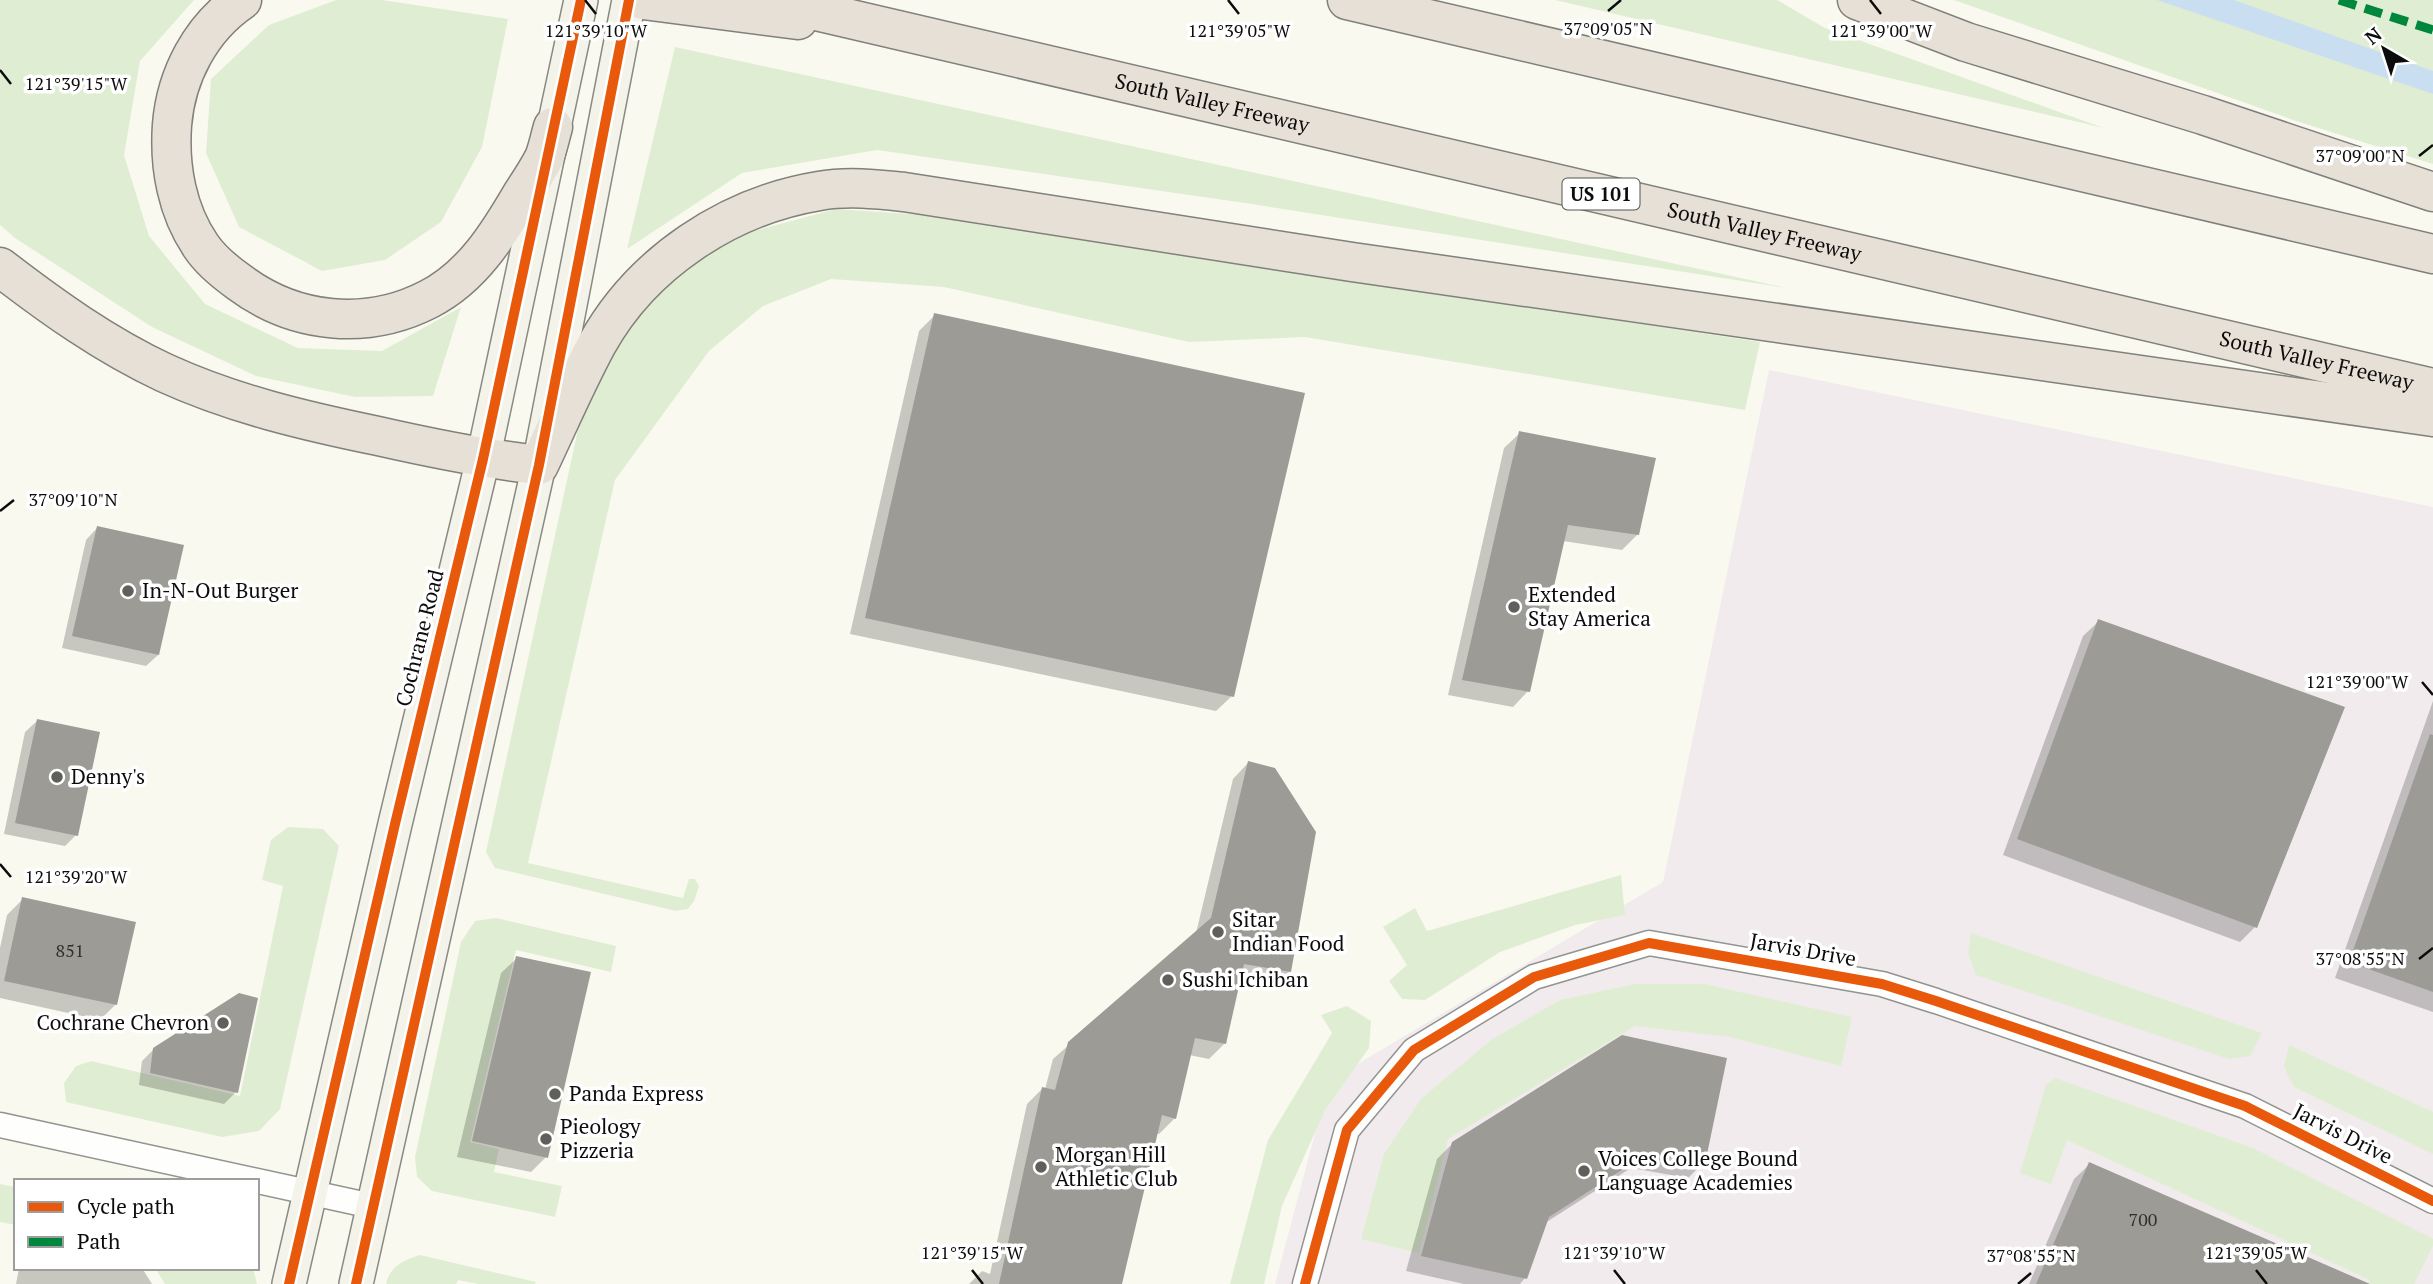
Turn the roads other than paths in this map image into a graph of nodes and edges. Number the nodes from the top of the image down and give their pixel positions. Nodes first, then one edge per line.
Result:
1 (242, 0) edge
2 (580, 0) edge
3 (629, 0) edge
4 (643, 0) edge
5 (769, 0) edge
6 (1348, 0) edge
7 (1857, 0) edge
8 (924, 36) junction
9 (553, 127) junction
10 (2433, 192) edge
11 (2433, 254) edge
12 (0, 267) edge
13 (2433, 388) edge
14 (2433, 417) edge
15 (484, 459) junction
16 (539, 465) junction
17 (0, 1125) edge
18 (253, 1179) edge
19 (259, 1180) edge
20 (309, 1191) junction
21 (2433, 1201) edge
22 (372, 1206) junction
23 (289, 1284) edge
24 (356, 1284) edge
25 (1305, 1284) edge

1 - 9 highway
2 - 9 main road, Cochrane Road
3 - 16 main road
4 - 8 highway
5 - 8 highway, South Valley Freeway / US 101
6 - 11 highway
7 - 10 highway
8 - 13 highway, South Valley Freeway / US 101
9 - 15 main road, Cochrane Road
12 - 15 highway
14 - 16 highway
15 - 16 highway
15 - 20 main road, Cochrane Road
16 - 22 main road
17 - 18 street
19 - 20 street
20 - 22 street
20 - 23 main road, Cochrane Road
21 - 25 street, Jarvis Drive
22 - 24 main road

